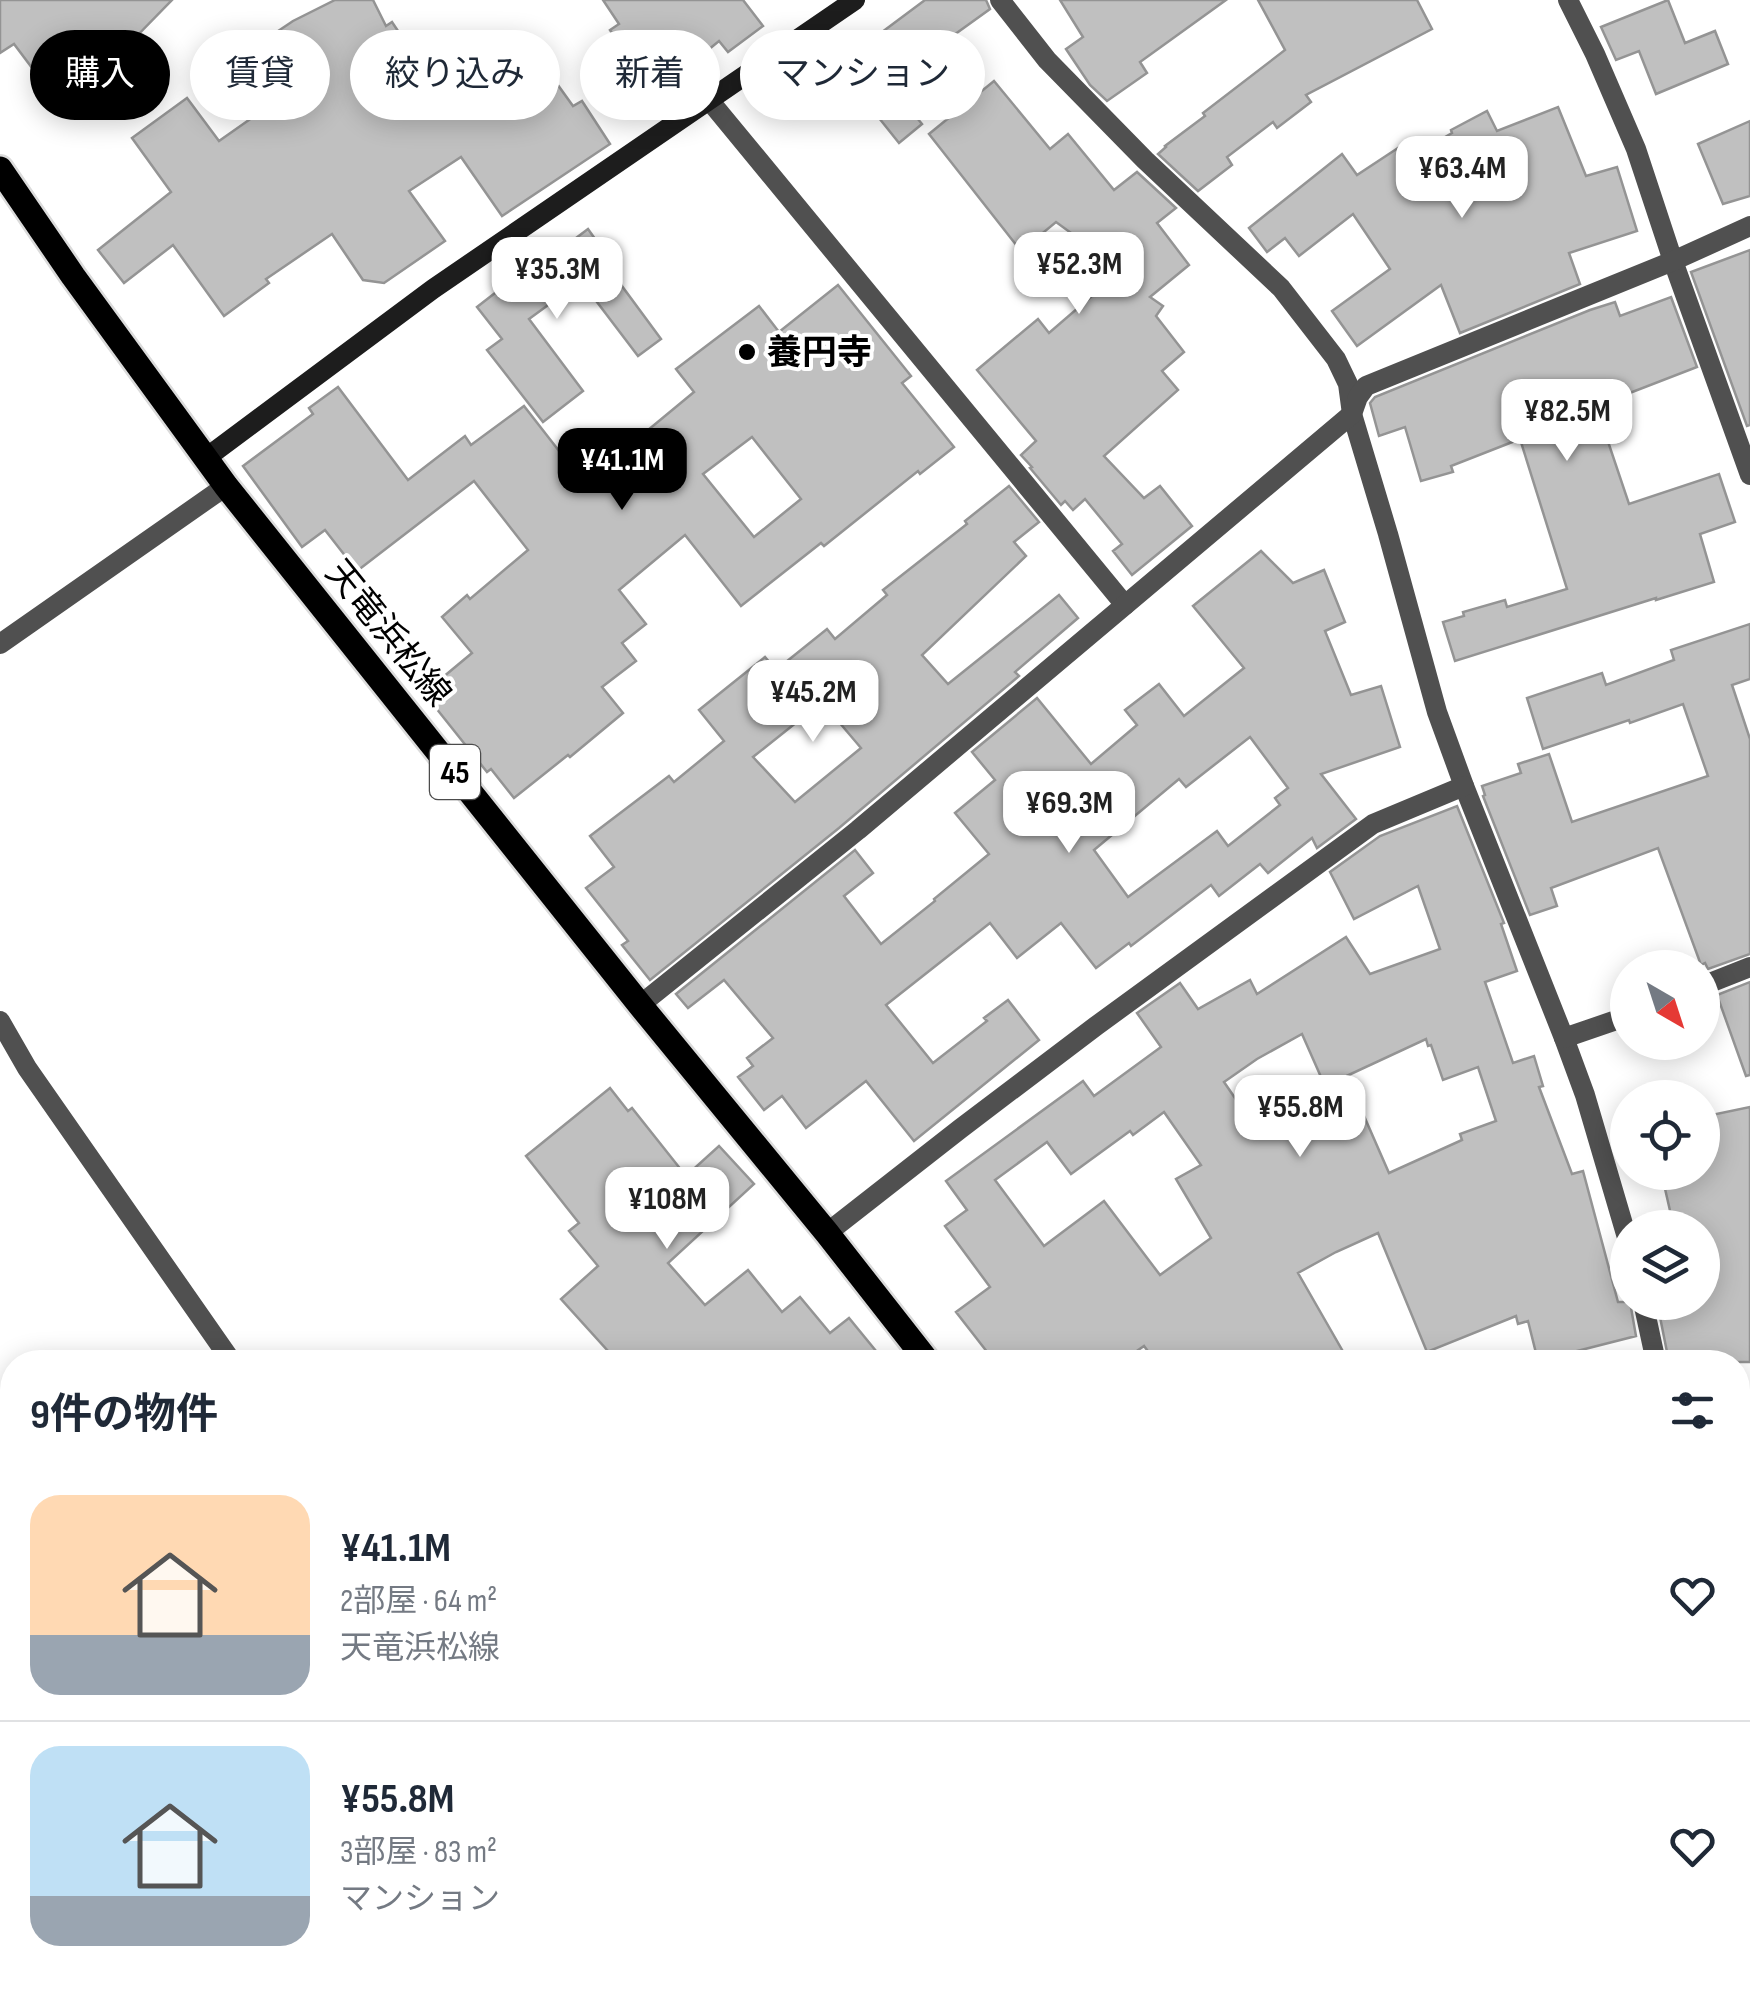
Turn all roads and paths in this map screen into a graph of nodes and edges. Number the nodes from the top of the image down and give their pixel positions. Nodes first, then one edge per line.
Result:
1 (855, 0) edge
2 (1000, 0) edge
3 (1568, 0) edge
4 (720, 93) edge
5 (720, 112) edge
6 (681, 120) edge
7 (0, 168) edge
8 (1750, 226) edge
9 (1673, 261) junction
10 (1352, 414) junction
11 (206, 458) junction
12 (1750, 475) edge
13 (226, 486) junction
14 (1125, 605) junction
15 (0, 644) edge
16 (1464, 786) junction
17 (1750, 967) edge
18 (1720, 979) edge
19 (640, 1005) junction
20 (0, 1021) edge
21 (1610, 1022) edge
22 (1564, 1038) junction
23 (1619, 1210) edge
24 (827, 1234) junction
25 (1648, 1320) edge
26 (224, 1350) edge
27 (919, 1350) edge
28 (1654, 1350) edge

1 - 4 street
2 - 10 street
3 - 9 street
5 - 14 street
6 - 11 street
7 - 11 main road, 天竜浜松線 / 45
8 - 9 street
9 - 10 street
9 - 12 street
10 - 14 street
10 - 16 street
11 - 13 main road, 天竜浜松線 / 45
13 - 15 street
13 - 19 main road, 天竜浜松線 / 45
14 - 19 street
16 - 22 street
16 - 24 street
17 - 18 street
19 - 24 main road, 天竜浜松線 / 45
20 - 26 street
21 - 22 street
22 - 23 street
24 - 27 main road, 天竜浜松線 / 45
25 - 28 street

